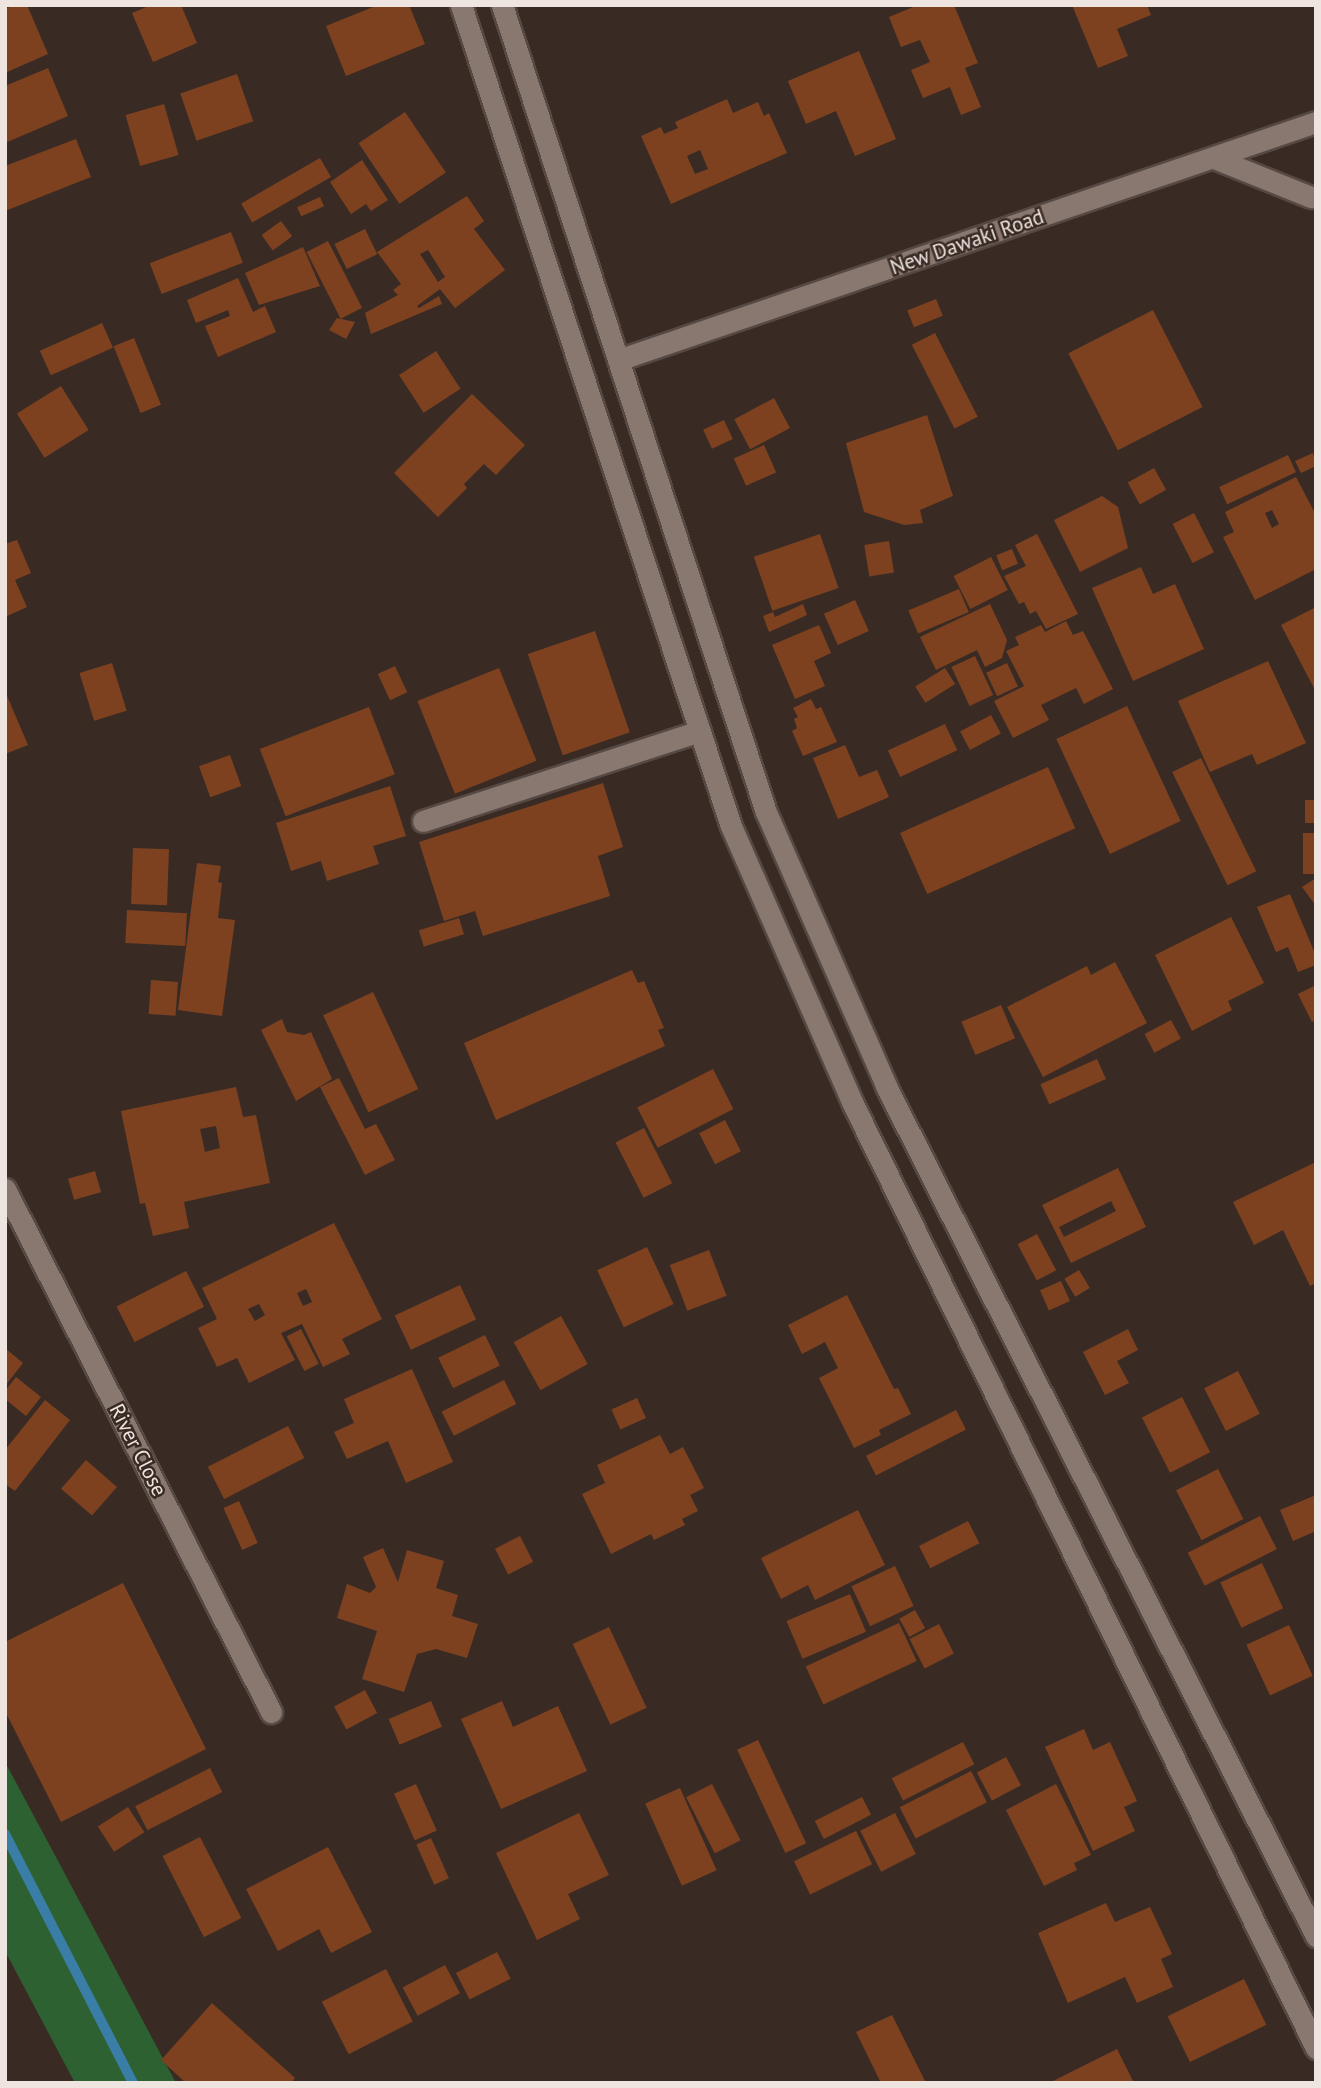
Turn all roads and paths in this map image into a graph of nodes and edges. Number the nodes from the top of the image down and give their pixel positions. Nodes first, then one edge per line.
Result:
1 (461, 5) edge
2 (502, 5) edge
3 (1316, 122) edge
4 (1214, 158) junction
5 (1314, 197) edge
6 (618, 360) junction
7 (700, 731) junction
8 (423, 821) dead end
9 (5, 1189) edge
10 (271, 1712) dead end
11 (1316, 1937) edge
12 (1316, 2048) edge

1 - 7 street
2 - 6 street
3 - 4 street, New Dawaki Road
4 - 5 street
4 - 6 street, New Dawaki Road
6 - 11 street
7 - 8 street
7 - 12 street
9 - 10 street, River Close

